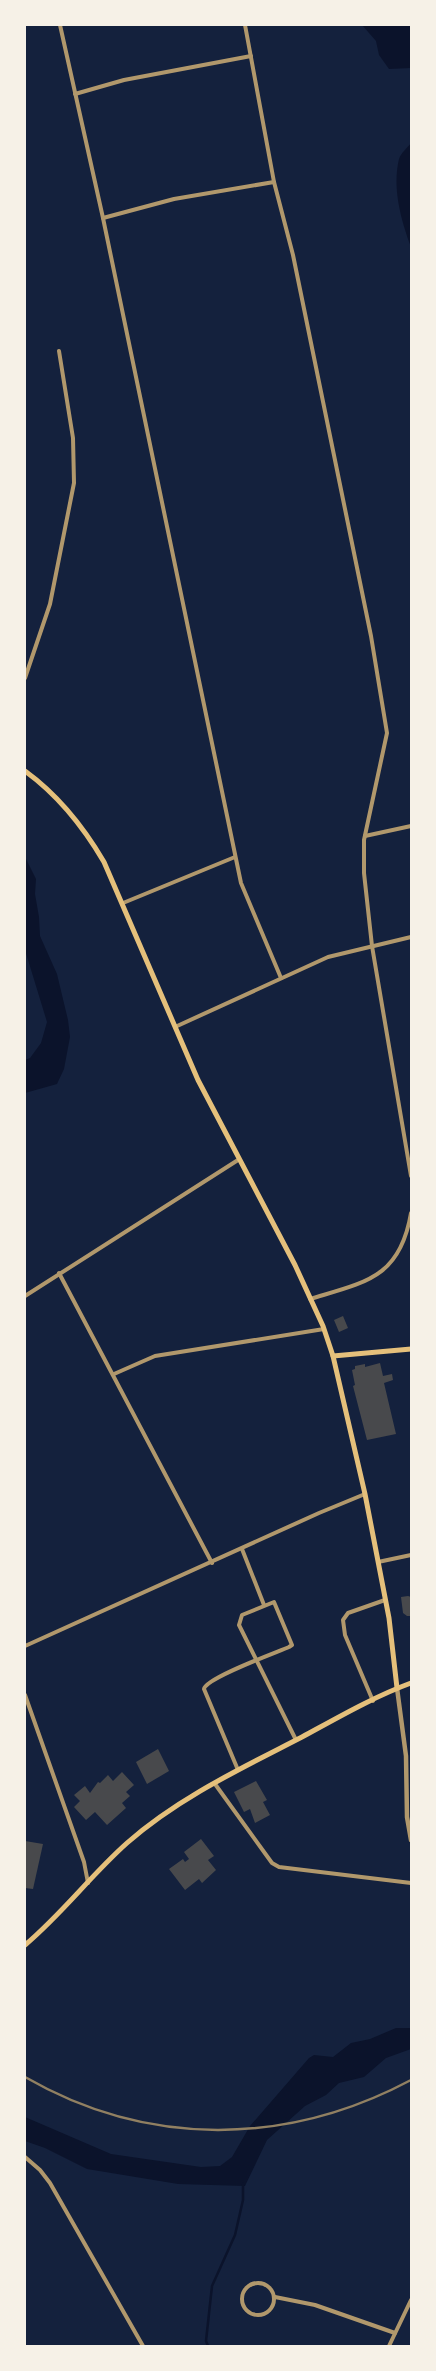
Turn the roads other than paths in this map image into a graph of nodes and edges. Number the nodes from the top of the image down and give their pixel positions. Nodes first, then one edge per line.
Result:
1 (60, 25) edge
2 (246, 25) edge
3 (251, 56) junction
4 (76, 94) junction
5 (274, 182) junction
6 (103, 218) junction
7 (59, 351) dead end
8 (25, 678) edge
9 (25, 771) edge
10 (411, 826) edge
11 (364, 836) junction
12 (235, 857) junction
13 (123, 903) junction
14 (411, 937) edge
15 (372, 946) junction
16 (281, 978) junction
17 (175, 1027) junction
18 (238, 1160) junction
19 (411, 1176) edge
20 (411, 1213) edge
21 (59, 1273) junction
22 (25, 1296) edge
23 (310, 1299) junction
24 (324, 1329) junction
25 (411, 1349) edge
26 (333, 1356) junction
27 (114, 1374) junction
28 (365, 1494) junction
29 (242, 1549) junction
30 (411, 1555) edge
31 (378, 1562) junction
32 (212, 1563) junction
33 (385, 1600) junction
34 (264, 1605) junction
35 (25, 1646) edge
36 (258, 1660) junction
37 (411, 1684) edge
38 (397, 1688) junction
39 (25, 1694) edge
40 (373, 1701) junction
41 (296, 1740) junction
42 (238, 1770) junction
43 (215, 1784) junction
44 (411, 1840) edge
45 (88, 1882) junction
46 (411, 1883) edge
47 (25, 1945) edge
48 (25, 2158) edge
49 (275, 2297) junction
50 (411, 2300) edge
51 (395, 2333) junction
52 (143, 2346) edge
53 (390, 2346) edge

1 - 4 street
2 - 3 street
3 - 4 street
3 - 5 street
4 - 6 street
5 - 6 street
5 - 11 street
6 - 12 street
7 - 8 street
9 - 13 main road
10 - 11 street
11 - 15 street
12 - 13 street
12 - 16 street
13 - 17 main road
14 - 15 street
15 - 16 street
15 - 19 street
16 - 17 street
17 - 18 main road
18 - 21 street
18 - 23 main road
20 - 23 street
21 - 22 street
21 - 27 street
23 - 24 main road
24 - 26 main road
24 - 27 street
25 - 26 main road
26 - 28 main road
27 - 32 street
28 - 29 street
28 - 31 main road
29 - 32 street
29 - 34 street
30 - 31 street
31 - 33 main road
32 - 35 street
33 - 38 main road
33 - 40 street
34 - 36 street
34 - 36 street
36 - 41 street
36 - 42 street
37 - 38 main road
38 - 40 main road
38 - 44 street
39 - 45 street
40 - 41 main road
41 - 42 main road
42 - 43 main road
43 - 45 main road
43 - 46 street
45 - 47 main road
48 - 52 street
49 - 49 street
49 - 51 street
50 - 51 street
51 - 53 street

